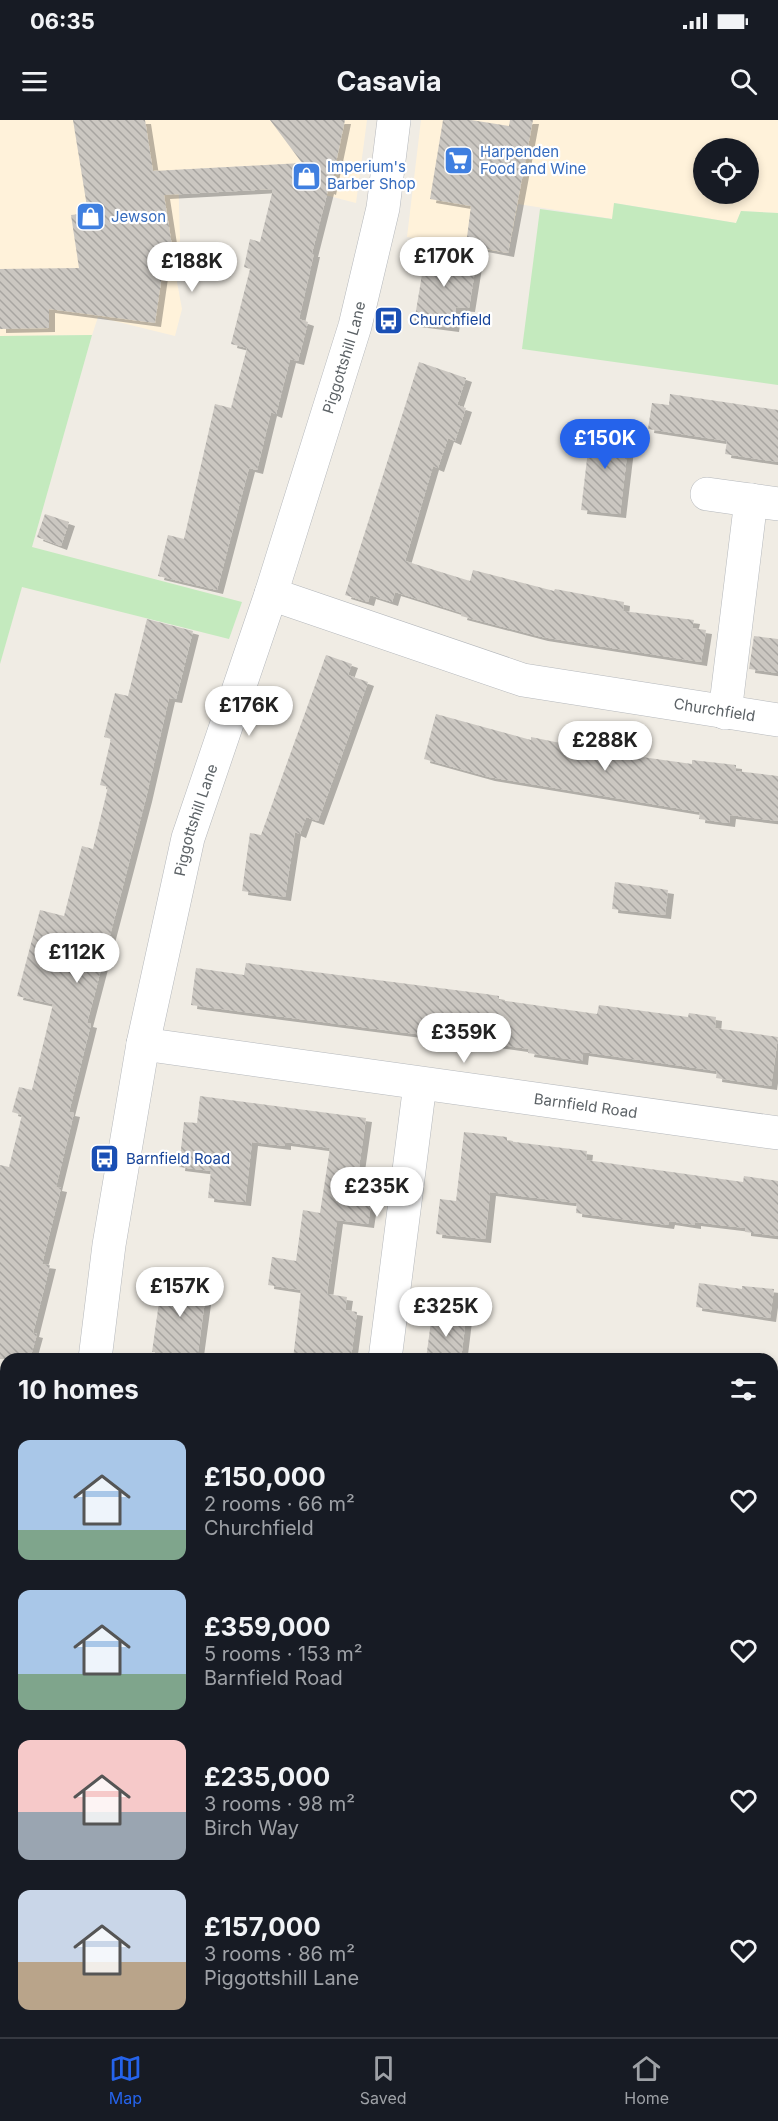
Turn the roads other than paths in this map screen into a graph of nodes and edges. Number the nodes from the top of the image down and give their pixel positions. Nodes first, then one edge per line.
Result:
1 (393, 120) edge
2 (707, 494) dead end
3 (765, 502) edge
4 (271, 594) junction
5 (725, 713) junction
6 (778, 720) edge
7 (143, 1044) junction
8 (420, 1084) junction
9 (778, 1133) edge
10 (96, 1353) edge
11 (386, 1353) edge

1 - 4 street, Piggottshill Lane
2 - 3 street
3 - 5 street
4 - 5 street, Churchfield
4 - 7 street, Piggottshill Lane
5 - 6 street, Churchfield
7 - 8 street, Barnfield Road
7 - 10 street, Piggottshill Lane
8 - 9 street, Barnfield Road
8 - 11 street

